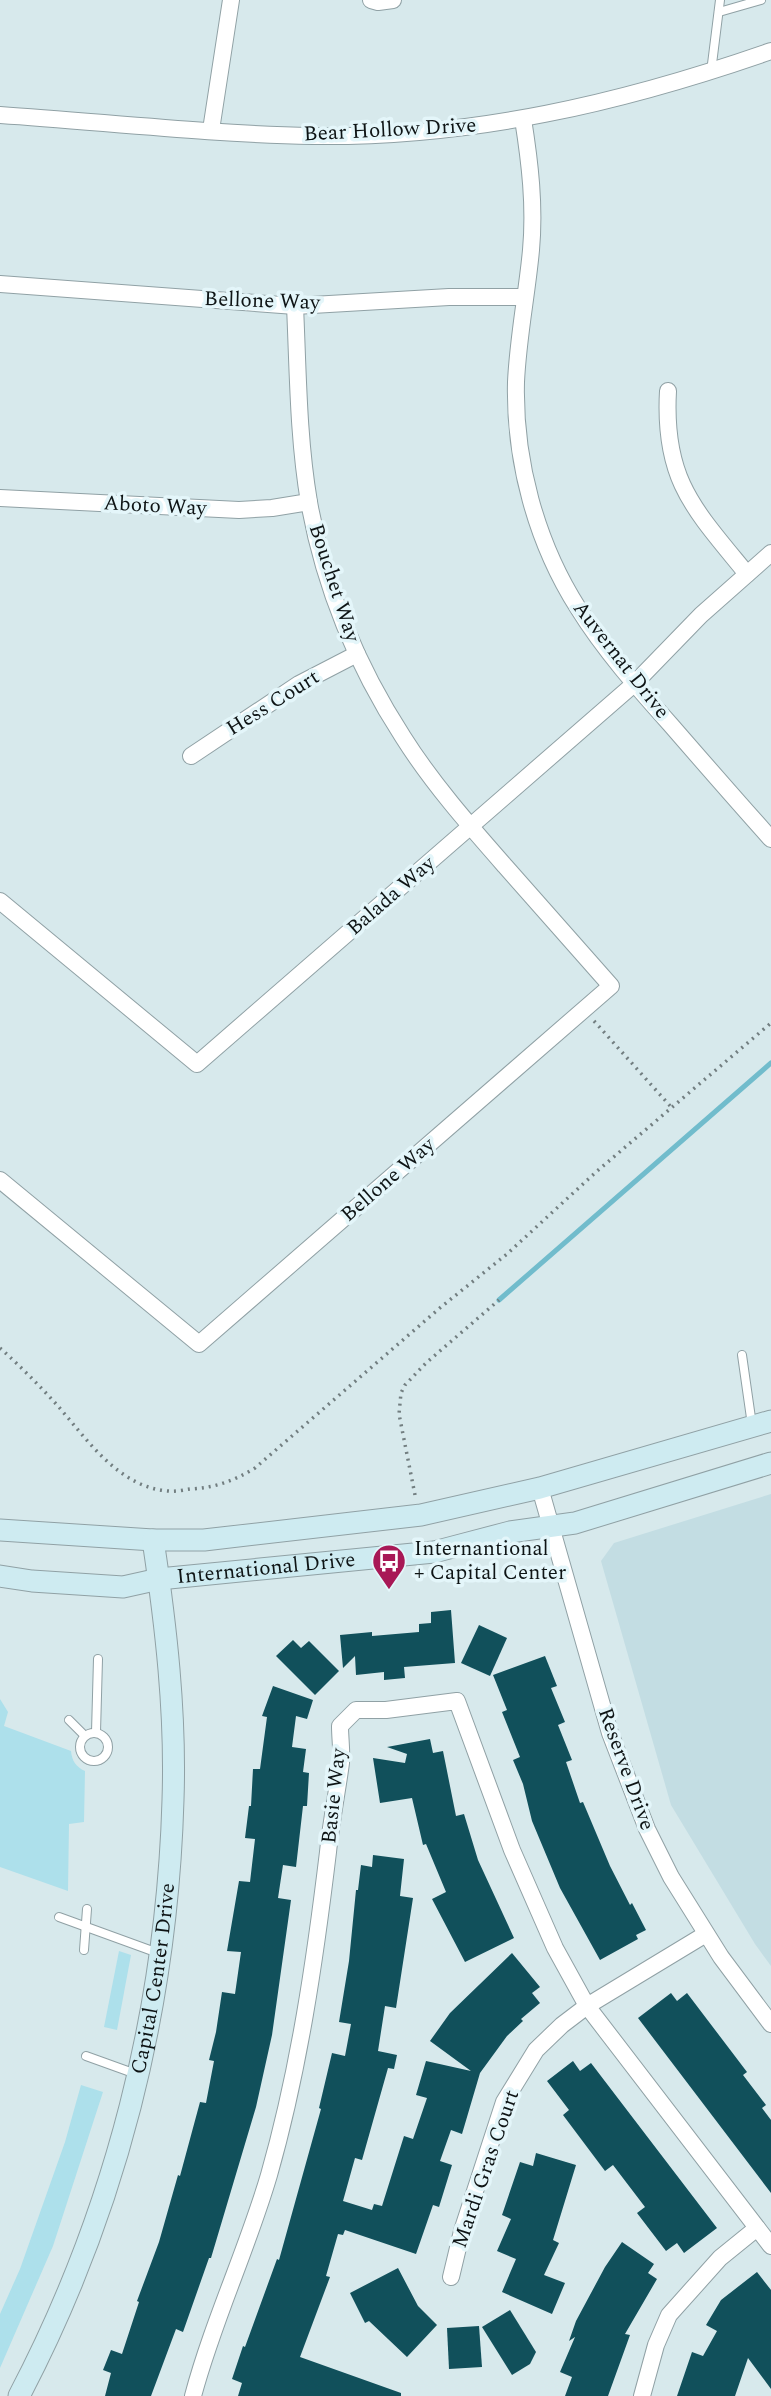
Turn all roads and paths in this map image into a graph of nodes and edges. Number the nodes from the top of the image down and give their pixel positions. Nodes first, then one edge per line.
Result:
1 (231, 0) edge
2 (371, 0) edge
3 (393, 0) edge
4 (720, 0) edge
5 (761, 0) edge
6 (719, 12) junction
7 (771, 51) edge
8 (711, 72) junction
9 (0, 115) edge
10 (523, 119) junction
11 (211, 130) junction
12 (0, 284) edge
13 (525, 296) junction
14 (295, 306) junction
15 (668, 391) dead end
16 (0, 498) edge
17 (309, 502) junction
18 (771, 553) edge
19 (747, 574) junction
20 (357, 654) junction
21 (634, 684) junction
22 (191, 756) dead end
23 (471, 827) junction
24 (771, 839) edge
25 (0, 901) edge
26 (584, 1009) junction
27 (771, 1023) edge
28 (672, 1108) junction
29 (0, 1180) edge
30 (499, 1300) dead end
31 (0, 1348) edge
32 (743, 1355) dead end
33 (762, 1423) edge
34 (771, 1463) edge
35 (540, 1488) junction
36 (415, 1495) dead end
37 (550, 1526) junction
38 (0, 1530) edge
39 (153, 1540) junction
40 (0, 1576) edge
41 (159, 1579) junction
42 (98, 1659) dead end
43 (69, 1720) dead end
44 (96, 1732) junction
45 (85, 1736) junction
46 (87, 1909) dead end
47 (59, 1917) dead end
48 (87, 1927) junction
49 (706, 1934) junction
50 (84, 1950) dead end
51 (161, 1954) junction
52 (587, 2006) junction
53 (771, 2024) edge
54 (86, 2056) dead end
55 (139, 2075) junction
56 (757, 2228) junction
57 (771, 2246) edge
58 (451, 2277) dead end
59 (19, 2396) edge
60 (193, 2396) edge
61 (642, 2396) edge

1 - 11 street
2 - 3 street
4 - 6 lane
5 - 6 lane
6 - 8 lane
7 - 8 street, Bear Hollow Drive
8 - 10 street, Bear Hollow Drive
9 - 11 street, Bear Hollow Drive
10 - 11 street, Bear Hollow Drive
10 - 13 street, Auvernat Drive
12 - 14 street, Bellone Way
13 - 14 street, Bellone Way
13 - 21 street, Auvernat Drive
14 - 17 street, Bouchet Way
15 - 19 street
16 - 17 street, Aboto Way
17 - 20 street, Bouchet Way
18 - 19 street, Balada Way
19 - 21 street, Balada Way
20 - 22 street, Hess Court
20 - 23 street, Bouchet Way
21 - 23 street, Balada Way
21 - 24 street, Auvernat Drive
23 - 25 street, Balada Way
23 - 26 street, Bellone Way
26 - 28 path
26 - 29 street, Bellone Way
27 - 28 path
28 - 31 path
30 - 36 path
32 - 33 lane
33 - 35 main road, International Drive
34 - 37 main road, International Drive
35 - 37 street, Reserve Drive
35 - 39 main road, International Drive
37 - 41 main road, International Drive
37 - 49 street, Reserve Drive
38 - 39 main road, International Drive
39 - 41 main road, Capital Center Drive
40 - 41 main road, International Drive
41 - 51 main road, Capital Center Drive
42 - 44 lane
43 - 45 lane
44 - 45 lane
44 - 45 lane
46 - 48 lane
47 - 48 lane
48 - 50 lane
48 - 51 lane
49 - 52 street, Mardi Gras Court
49 - 53 street, Reserve Drive
51 - 55 main road, Capital Center Drive
52 - 56 street, Basie Way
52 - 58 street, Mardi Gras Court
52 - 60 street, Basie Way
54 - 55 lane
55 - 59 main road, Capital Center Drive
56 - 57 street, Basie Way
56 - 61 street

